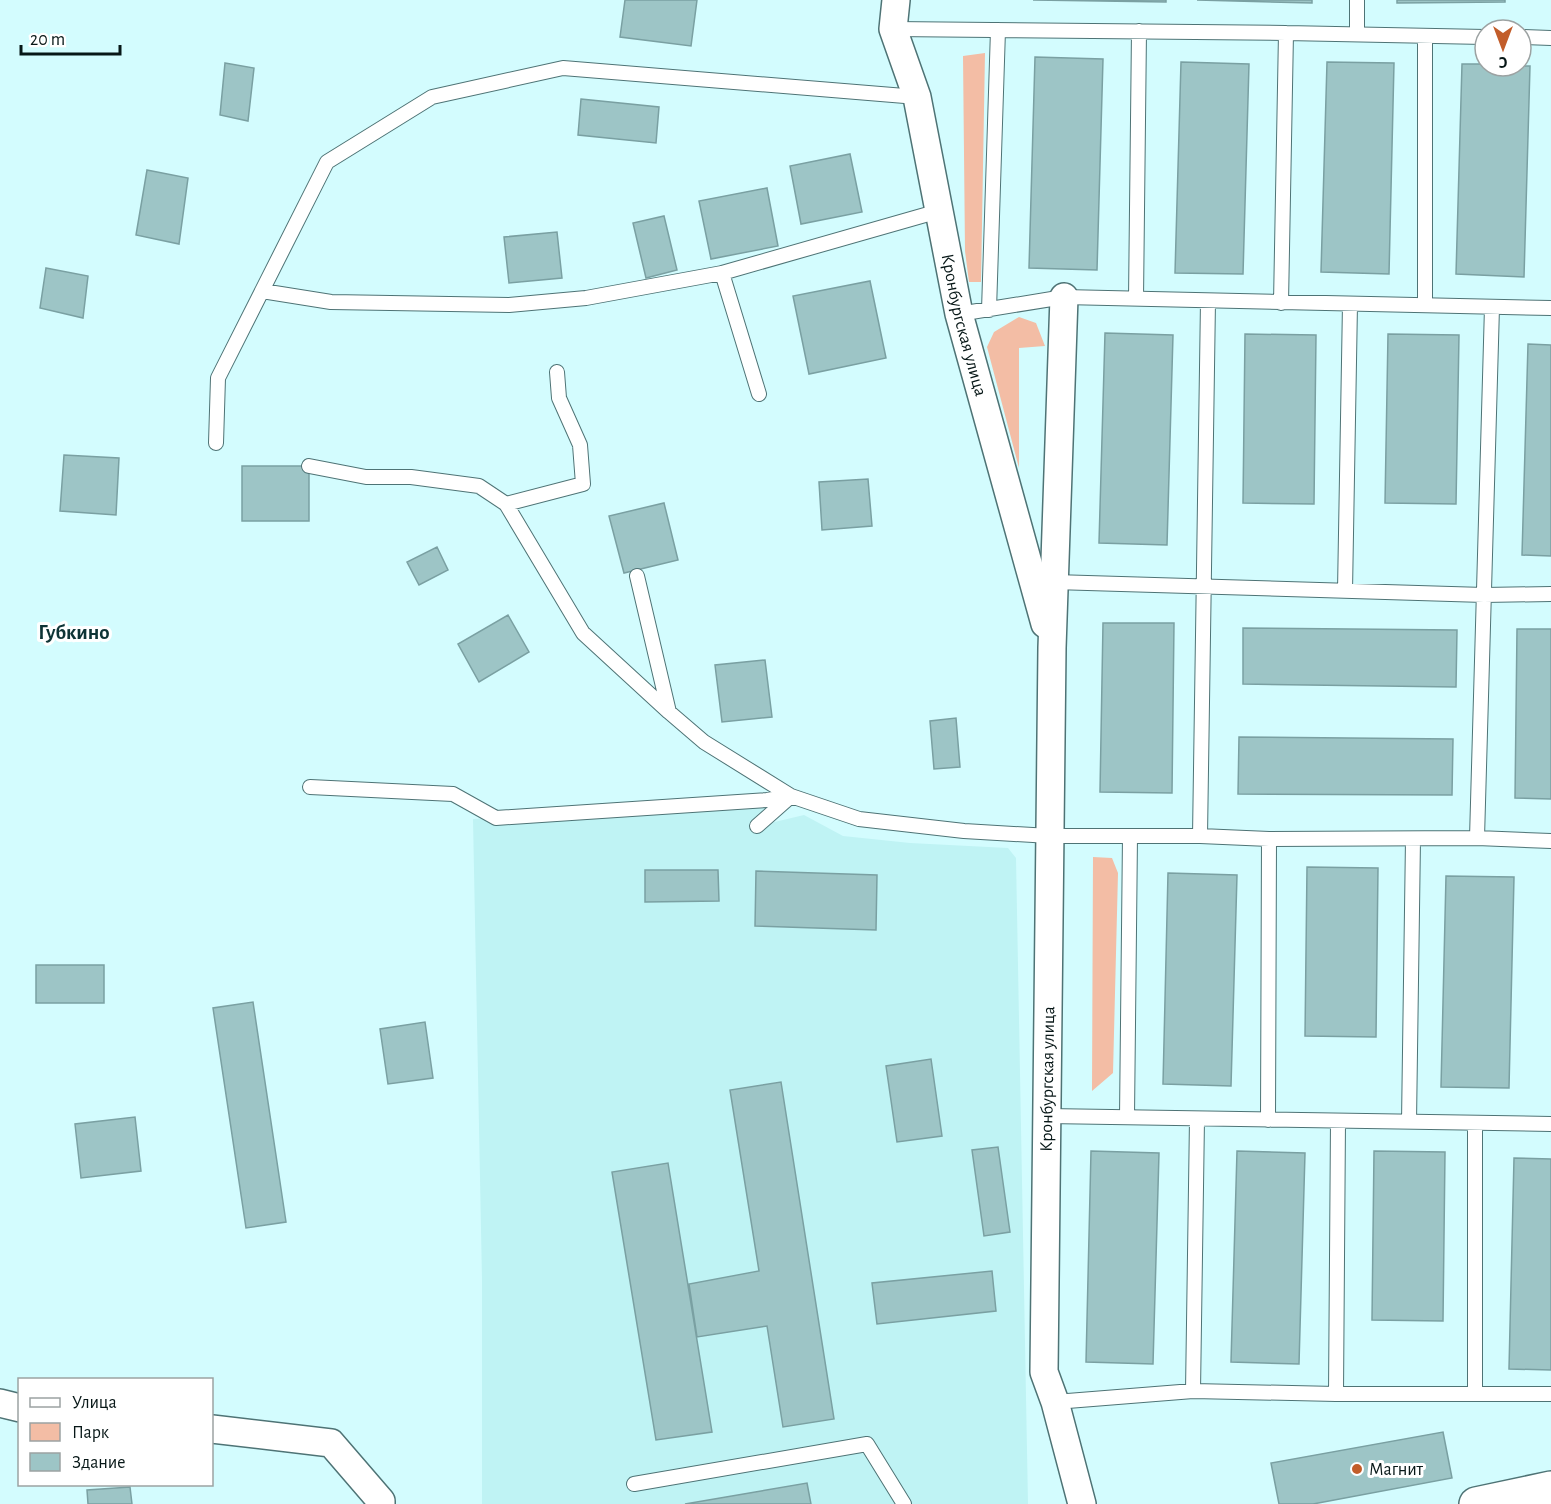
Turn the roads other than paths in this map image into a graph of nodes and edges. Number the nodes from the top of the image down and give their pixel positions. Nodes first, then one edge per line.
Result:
1 (896, 0) edge
2 (1357, 0) edge
3 (893, 29) junction
4 (998, 30) junction
5 (1139, 31) junction
6 (1286, 33) junction
7 (1357, 34) junction
8 (1425, 36) junction
9 (1473, 37) edge
10 (1533, 37) edge
11 (1551, 38) edge
12 (917, 97) junction
13 (939, 211) junction
14 (722, 273) junction
15 (262, 291) junction
16 (1064, 297) junction
17 (1136, 299) junction
18 (1208, 301) junction
19 (1281, 303) junction
20 (1350, 303) junction
21 (1425, 305) junction
22 (1492, 307) junction
23 (1551, 308) edge
24 (988, 310) junction
25 (959, 315) junction
26 (557, 372) dead end
27 (759, 394) dead end
28 (216, 443) dead end
29 (309, 466) dead end
30 (506, 504) junction
31 (637, 576) dead end
32 (1054, 582) junction
33 (1204, 587) junction
34 (1346, 591) junction
35 (1551, 594) edge
36 (1484, 595) junction
37 (1052, 648) junction
38 (669, 712) junction
39 (310, 788) dead end
40 (791, 796) junction
41 (757, 826) dead end
42 (1050, 836) junction
43 (1130, 836) junction
44 (1200, 836) junction
45 (1478, 838) junction
46 (1269, 839) junction
47 (1413, 839) junction
48 (1551, 841) edge
49 (1047, 1116) junction
50 (1127, 1117) junction
51 (1197, 1119) junction
52 (1268, 1120) junction
53 (1338, 1121) junction
54 (1409, 1122) junction
55 (1475, 1123) junction
56 (1551, 1124) edge
57 (1193, 1391) junction
58 (1336, 1394) junction
59 (1475, 1394) junction
60 (1551, 1394) edge
61 (1055, 1402) junction
62 (0, 1404) edge
63 (18, 1408) edge
64 (213, 1429) edge
65 (634, 1484) dead end
66 (1551, 1488) edge
67 (381, 1504) edge
68 (904, 1504) edge
69 (1082, 1504) edge
70 (1476, 1504) edge

1 - 3 street, Кронбургская улица
2 - 7 lane
3 - 4 lane
3 - 12 street, Кронбургская улица
4 - 5 lane
4 - 24 lane
5 - 6 lane
5 - 17 lane
6 - 7 lane
6 - 19 lane
7 - 8 lane
8 - 9 lane
8 - 21 lane
10 - 11 lane
12 - 13 street, Кронбургская улица
12 - 15 lane
13 - 14 lane
13 - 25 street, Кронбургская улица
14 - 15 lane
14 - 27 lane
15 - 28 lane
16 - 17 lane
16 - 24 lane
16 - 32 street, Кронбургская улица
17 - 18 lane
18 - 19 lane
18 - 33 lane
19 - 20 lane
20 - 21 lane
20 - 34 lane
21 - 22 lane
22 - 23 lane
22 - 36 lane
24 - 25 lane
25 - 37 street, Кронбургская улица
26 - 30 lane
29 - 30 lane
30 - 38 lane
31 - 38 lane
32 - 33 lane
32 - 37 street, Кронбургская улица
33 - 34 lane
33 - 44 lane
34 - 36 lane
35 - 36 lane
36 - 45 lane
37 - 42 street, Кронбургская улица
38 - 40 lane
39 - 40 lane
40 - 41 lane
40 - 42 lane
42 - 43 lane
42 - 49 street, Кронбургская улица
43 - 44 lane
43 - 50 lane
44 - 46 lane
45 - 47 lane
45 - 48 lane
46 - 47 lane
46 - 52 lane
47 - 54 lane
49 - 50 lane
49 - 61 street, Кронбургская улица
50 - 51 lane
51 - 52 lane
51 - 57 lane
52 - 53 lane
53 - 54 lane
53 - 58 lane
54 - 55 lane
55 - 56 lane
55 - 59 lane
57 - 58 lane
57 - 61 lane
58 - 59 lane
59 - 60 lane
61 - 69 street, Кронбургская улица
62 - 63 street
64 - 67 street
65 - 68 lane
66 - 70 street

